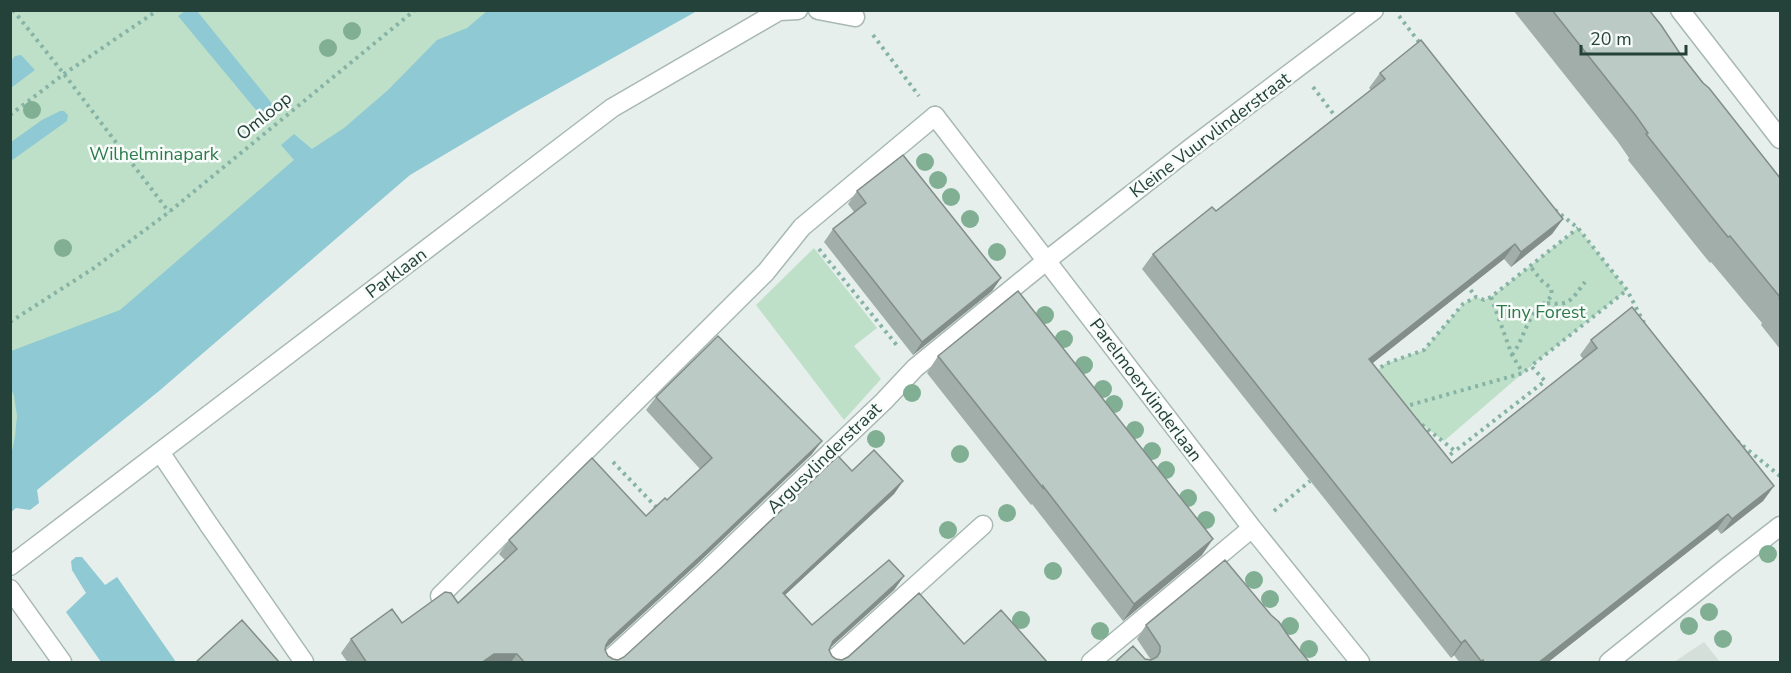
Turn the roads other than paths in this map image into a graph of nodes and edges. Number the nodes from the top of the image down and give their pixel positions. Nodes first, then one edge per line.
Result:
1 (798, 10) edge
2 (818, 10) edge
3 (1374, 10) edge
4 (1680, 10) edge
5 (861, 22) road end
6 (1780, 139) edge
7 (1046, 261) junction
8 (160, 452) junction
9 (983, 525) dead end
10 (1780, 526) edge
11 (1252, 528) junction
12 (10, 566) edge
13 (10, 589) edge
14 (440, 596) edge
15 (1120, 638) junction
16 (1134, 654) edge
17 (62, 663) edge
18 (304, 663) edge
19 (607, 663) edge
20 (831, 663) edge
21 (1091, 663) edge
22 (1360, 663) edge
23 (1609, 663) edge

1 - 8 street, Parklaan
2 - 5 street
3 - 7 street, Kleine Vuurvlinderstraat
4 - 6 street
7 - 11 street, Parelmoervlinderlaan
7 - 14 street, Parelmoervlinderlaan
7 - 19 street, Argusvlinderstraat
8 - 12 street, Parklaan
8 - 18 street
9 - 20 street
10 - 23 street
11 - 15 street
11 - 22 street, Parelmoervlinderlaan
13 - 17 street
15 - 16 street
15 - 21 street

